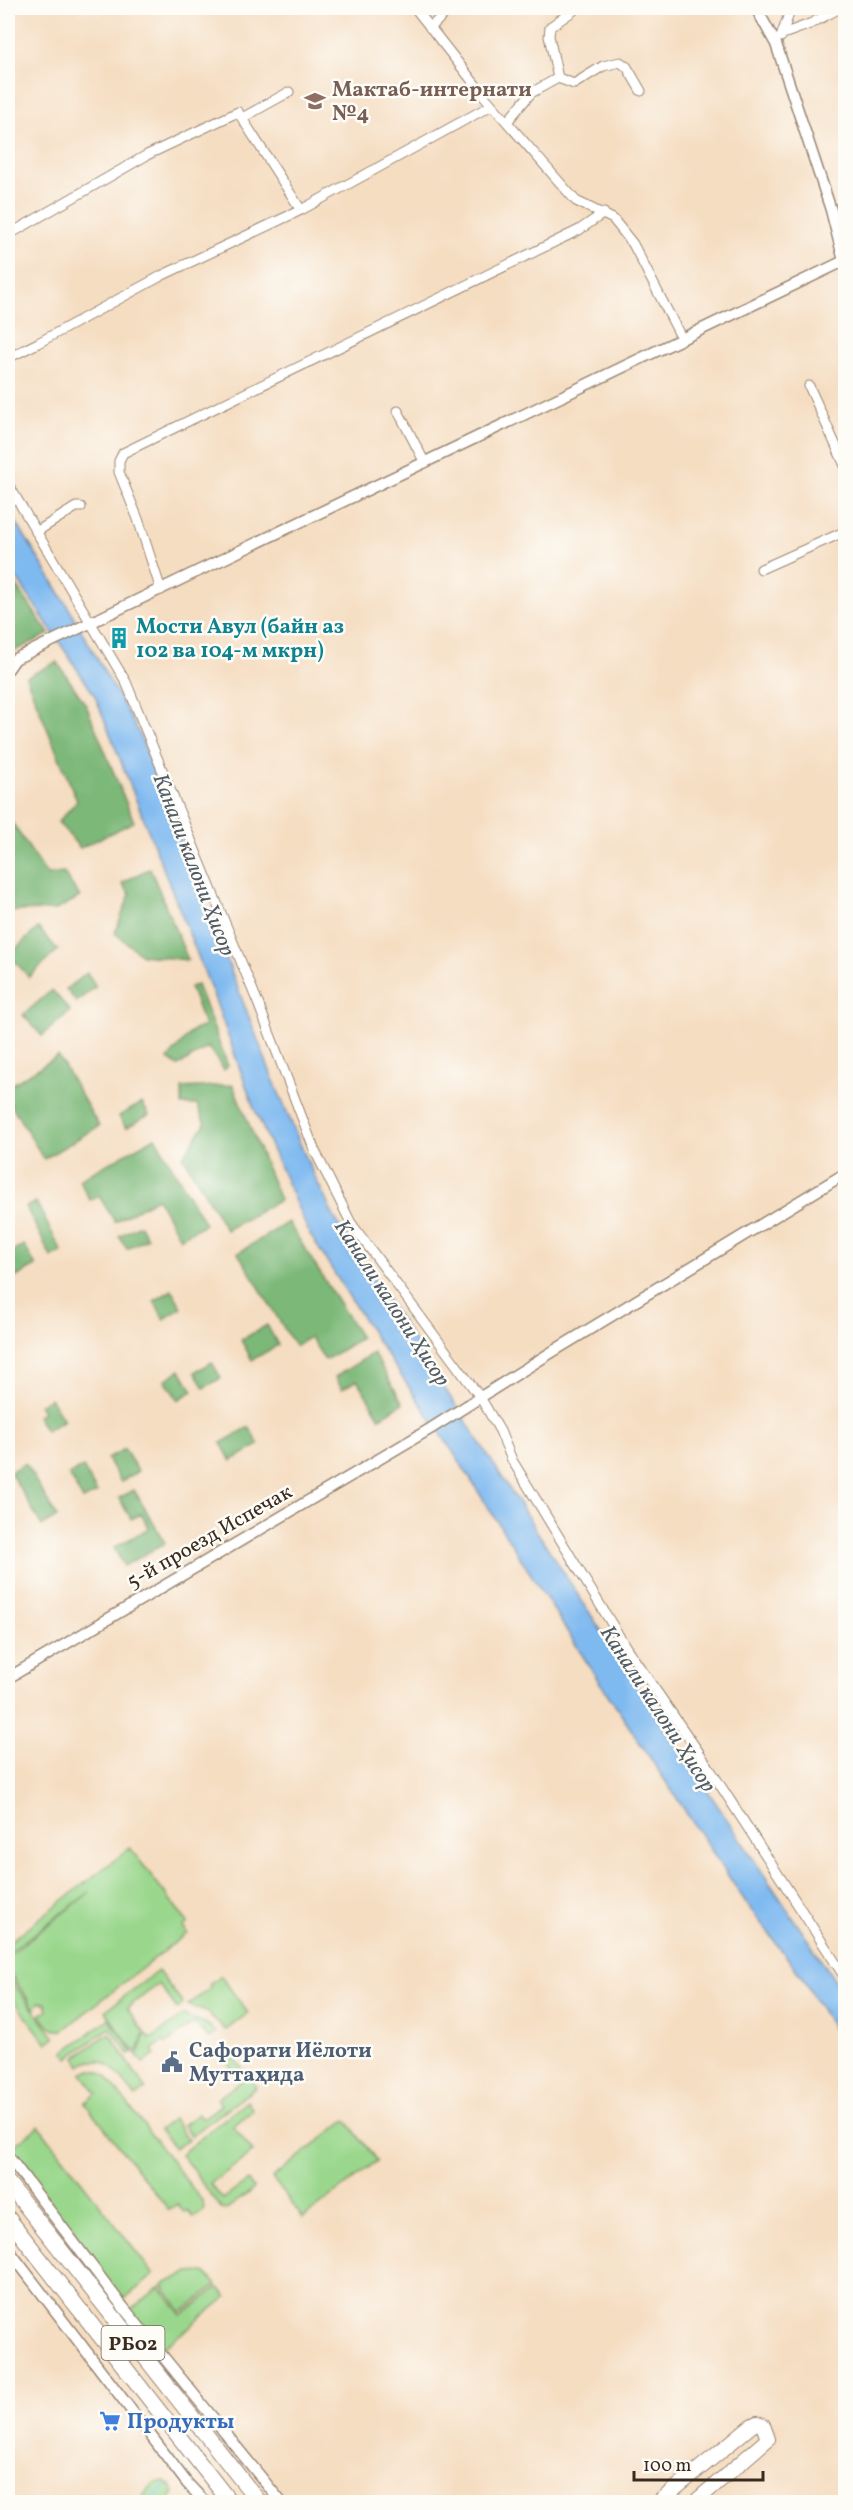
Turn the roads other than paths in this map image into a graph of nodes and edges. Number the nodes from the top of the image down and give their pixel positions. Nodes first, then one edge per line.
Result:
1 (415, 8) edge
2 (450, 8) edge
3 (577, 8) edge
4 (756, 8) edge
5 (791, 8) edge
6 (840, 8) edge
7 (430, 28) junction
8 (783, 34) junction
9 (776, 44) junction
10 (558, 78) junction
11 (641, 91) dead end
12 (289, 92) dead end
13 (492, 105) junction
14 (242, 118) junction
15 (507, 122) junction
16 (301, 210) junction
17 (604, 213) junction
18 (8, 235) edge
19 (845, 260) edge
20 (682, 339) junction
21 (8, 355) edge
22 (809, 386) dead end
23 (399, 411) dead end
24 (425, 463) junction
25 (846, 468) edge
26 (8, 484) edge
27 (81, 507) dead end
28 (846, 531) edge
29 (36, 532) junction
30 (760, 569) dead end
31 (161, 590) junction
32 (92, 621) junction
33 (8, 669) edge
34 (846, 1173) edge
35 (480, 1397) junction
36 (8, 1678) edge
37 (846, 1979) edge
38 (8, 2156) edge
39 (8, 2183) edge
40 (8, 2218) edge
41 (8, 2249) edge
42 (695, 2473) junction
43 (711, 2490) junction
44 (205, 2502) edge
45 (230, 2502) edge
46 (259, 2502) edge
47 (281, 2502) edge
48 (659, 2502) edge
49 (695, 2502) edge

1 - 7 street
2 - 7 street
3 - 10 street
4 - 9 street
5 - 8 street
6 - 8 street
7 - 13 street
8 - 9 street
9 - 19 street
10 - 11 street
10 - 15 street
12 - 14 street
13 - 15 street
13 - 16 street
14 - 16 street
14 - 18 street
15 - 17 street
16 - 21 street
17 - 20 street
17 - 31 street
19 - 20 street
20 - 24 street
22 - 25 street
23 - 24 street
24 - 31 street
26 - 29 street
27 - 29 street
28 - 30 street
29 - 32 street
31 - 32 street
32 - 33 street
32 - 35 street
34 - 35 street, 5-й проезд Испечак
35 - 36 street, 5-й проезд Испечак
35 - 37 street
38 - 47 street
39 - 46 highway, РБ02
40 - 45 highway, РБ02
41 - 44 street
42 - 43 main road
42 - 43 main road
42 - 48 main road
43 - 49 main road

